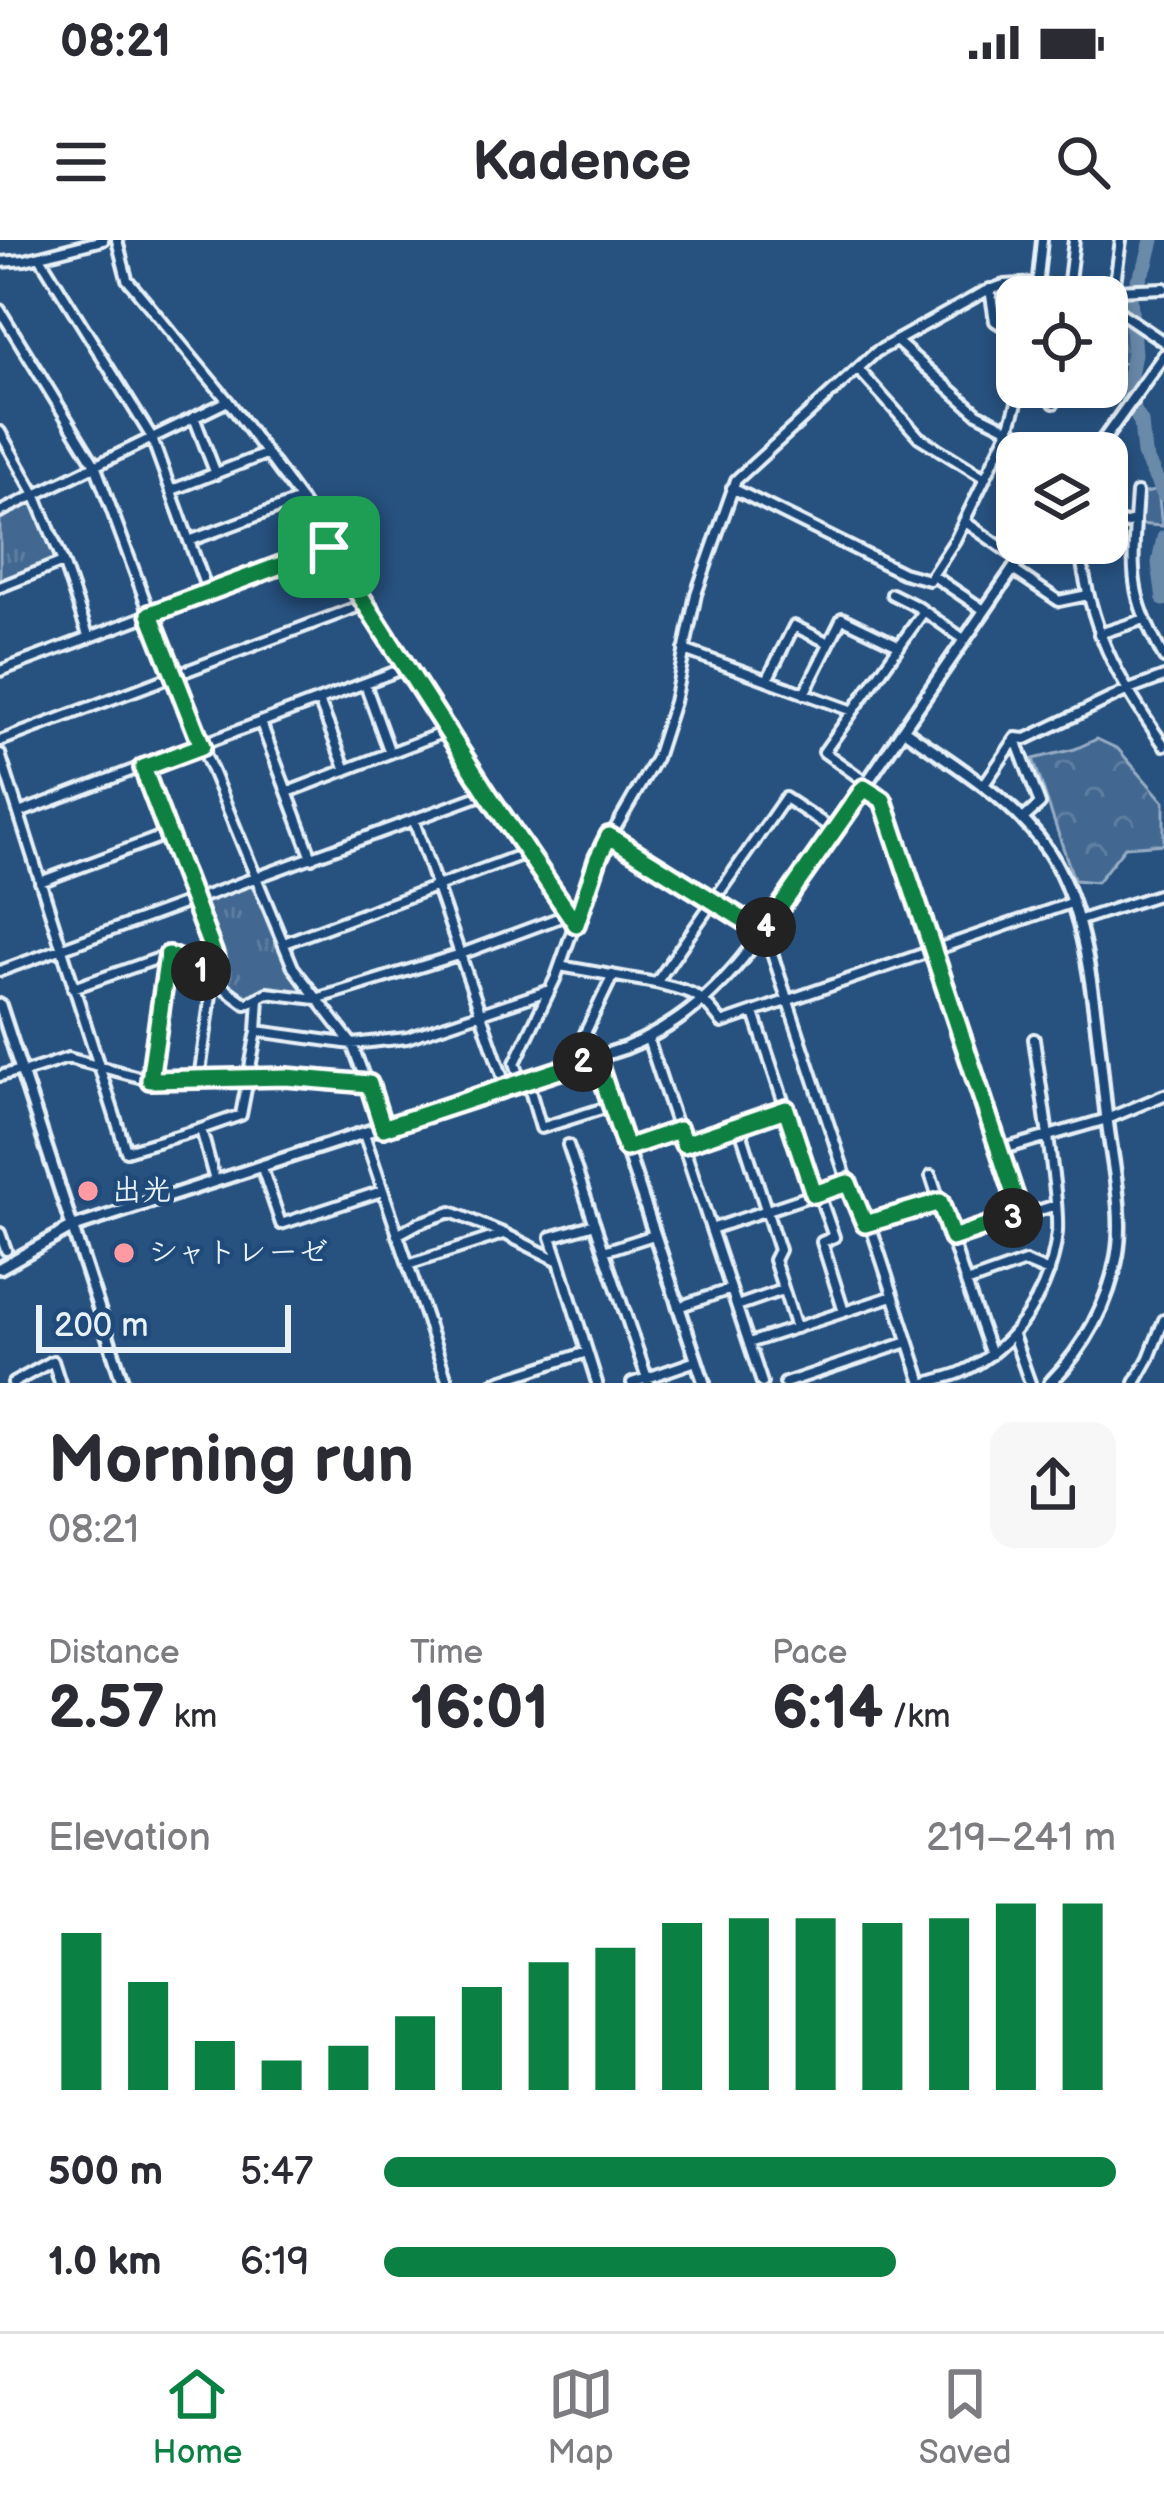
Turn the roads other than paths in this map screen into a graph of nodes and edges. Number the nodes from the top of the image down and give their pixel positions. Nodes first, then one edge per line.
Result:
1 (103, 240) edge
2 (118, 240) edge
3 (1042, 240) edge
4 (1074, 240) edge
5 (1121, 240) edge
6 (40, 257) junction
7 (0, 262) edge
8 (1039, 276) edge
9 (1070, 276) edge
10 (1119, 276) edge
11 (996, 288) edge
12 (1164, 288) edge
13 (990, 289) junction
14 (1128, 290) edge
15 (0, 310) edge
16 (1128, 315) edge
17 (996, 322) edge
18 (896, 341) junction
19 (1164, 342) edge
20 (1164, 355) edge
21 (858, 369) junction
22 (228, 400) junction
23 (1016, 408) edge
24 (194, 417) junction
25 (1010, 429) junction
26 (0, 432) edge
27 (1016, 432) edge
28 (1109, 432) edge
29 (151, 436) junction
30 (266, 454) junction
31 (95, 465) junction
32 (216, 473) junction
33 (985, 478) junction
34 (732, 488) junction
35 (172, 490) junction
36 (1137, 493) dead end
37 (35, 494) junction
38 (300, 500) junction
39 (0, 512) edge
40 (964, 521) junction
41 (1135, 521) junction
42 (1128, 523) edge
43 (189, 541) junction
44 (329, 547) junction
45 (63, 562) junction
46 (1083, 564) edge
47 (1016, 565) junction
48 (932, 574) junction
49 (0, 587) edge
50 (208, 593) junction
51 (892, 594) dead end
52 (1088, 596) junction
53 (365, 604) junction
54 (984, 610) junction
55 (924, 611) junction
56 (150, 614) junction
57 (1145, 620) junction
58 (1099, 634) junction
59 (89, 638) junction
60 (966, 640) junction
61 (830, 643) junction
62 (898, 645) junction
63 (684, 650) junction
64 (1164, 658) edge
65 (406, 668) junction
66 (0, 671) edge
67 (173, 676) junction
68 (1164, 676) edge
69 (767, 680) junction
70 (364, 684) junction
71 (1126, 691) junction
72 (804, 694) junction
73 (319, 701) junction
74 (853, 711) junction
75 (261, 723) junction
76 (903, 729) junction
77 (448, 731) junction
78 (1016, 739) junction
79 (0, 741) edge
80 (1164, 745) edge
81 (202, 746) junction
82 (390, 753) junction
83 (0, 754) edge
84 (143, 768) junction
85 (346, 770) junction
86 (866, 785) junction
87 (983, 786) junction
88 (288, 792) junction
89 (487, 793) junction
90 (19, 813) junction
91 (1023, 819) junction
92 (413, 821) junction
93 (835, 830) junction
94 (168, 834) junction
95 (609, 836) junction
96 (529, 853) junction
97 (312, 858) junction
98 (256, 877) junction
99 (40, 882) junction
100 (436, 887) junction
101 (1164, 892) edge
102 (194, 901) junction
103 (713, 901) junction
104 (1071, 902) junction
105 (569, 914) junction
106 (1077, 921) junction
107 (576, 924) junction
108 (763, 932) junction
109 (284, 943) junction
110 (61, 949) junction
111 (934, 952) junction
112 (460, 954) junction
113 (168, 955) junction
114 (560, 966) junction
115 (0, 971) edge
116 (613, 975) junction
117 (214, 981) junction
118 (656, 983) junction
119 (73, 988) junction
120 (548, 991) junction
121 (259, 998) junction
122 (316, 999) junction
123 (705, 1000) junction
124 (789, 1001) junction
125 (0, 1005) edge
126 (482, 1012) junction
127 (754, 1013) junction
128 (257, 1031) junction
129 (648, 1039) junction
130 (1034, 1039) dead end
131 (352, 1044) junction
132 (596, 1058) junction
133 (99, 1067) junction
134 (21, 1071) junction
135 (0, 1076) edge
136 (249, 1078) junction
137 (199, 1079) junction
138 (150, 1080) junction
139 (525, 1081) junction
140 (369, 1084) junction
141 (506, 1087) junction
142 (1164, 1095) edge
143 (611, 1106) junction
144 (786, 1109) junction
145 (1107, 1119) junction
146 (739, 1125) junction
147 (383, 1128) junction
148 (201, 1129) junction
149 (679, 1130) junction
150 (364, 1134) junction
151 (1048, 1136) junction
152 (684, 1144) junction
153 (568, 1145) dead end
154 (626, 1148) junction
155 (1000, 1150) junction
156 (262, 1168) junction
157 (931, 1176) dead end
158 (216, 1183) junction
159 (848, 1183) junction
160 (383, 1191) junction
161 (816, 1194) junction
162 (940, 1202) junction
163 (1056, 1205) junction
164 (766, 1210) junction
165 (1021, 1215) junction
166 (595, 1224) junction
167 (871, 1224) junction
168 (71, 1228) junction
169 (711, 1229) junction
170 (0, 1233) edge
171 (505, 1234) junction
172 (654, 1234) junction
173 (397, 1235) junction
174 (952, 1238) junction
175 (6, 1250) dead end
176 (604, 1251) junction
177 (559, 1261) junction
178 (408, 1265) junction
179 (0, 1268) edge
180 (1049, 1272) junction
181 (965, 1283) junction
182 (731, 1289) junction
183 (783, 1290) junction
184 (893, 1295) junction
185 (737, 1306) junction
186 (678, 1307) junction
187 (844, 1312) junction
188 (1164, 1320) edge
189 (796, 1328) junction
190 (1013, 1334) junction
191 (908, 1342) junction
192 (749, 1343) junction
193 (587, 1352) junction
194 (991, 1354) junction
195 (696, 1361) junction
196 (647, 1381) edge
197 (13, 1383) edge
198 (60, 1383) edge
199 (123, 1383) edge
200 (448, 1383) edge
201 (494, 1383) edge
202 (597, 1383) edge
203 (632, 1383) edge
204 (704, 1383) edge
205 (763, 1383) edge
206 (785, 1383) edge
207 (924, 1383) edge
208 (1030, 1383) edge
209 (1049, 1383) edge
210 (1135, 1383) edge

1 - 6 street
2 - 22 street
3 - 8 street
4 - 9 street
5 - 10 street
6 - 7 street
6 - 29 street
11 - 13 street
12 - 14 street
13 - 17 street
13 - 18 street
15 - 31 street
16 - 19 street
18 - 21 street
18 - 25 street
20 - 28 street
21 - 33 street
21 - 34 street
22 - 24 street
22 - 30 street
23 - 25 street
24 - 29 street
24 - 32 street
25 - 27 street
25 - 33 street
26 - 37 street
29 - 31 street
29 - 35 street
30 - 32 street
30 - 38 street
31 - 37 street
31 - 56 street
32 - 35 street
33 - 40 street
34 - 48 street
34 - 63 street
35 - 43 street
36 - 41 street
37 - 39 street
37 - 45 street
38 - 43 street
38 - 44 street
40 - 47 street
40 - 48 street
41 - 42 street
41 - 57 street
43 - 50 street
44 - 50 street
44 - 53 street
45 - 49 street
45 - 59 street
46 - 52 street
47 - 52 street
47 - 54 street
48 - 54 street
50 - 56 street
51 - 55 street
52 - 58 street
53 - 65 street
53 - 67 street
54 - 60 street
55 - 60 street
55 - 62 street
56 - 59 street
56 - 67 street
57 - 58 street
57 - 64 street
58 - 71 street
59 - 66 street
60 - 76 street
61 - 62 street
61 - 69 street
61 - 72 street
62 - 74 street
63 - 69 street
63 - 95 street
65 - 70 street
65 - 77 street
67 - 79 street
67 - 81 street
68 - 71 street
69 - 72 street
70 - 73 street
70 - 82 street
71 - 78 street
71 - 80 street
72 - 74 street
73 - 75 street
73 - 85 street
74 - 86 street
75 - 81 street
75 - 88 street
76 - 86 street
76 - 87 street
77 - 82 street
77 - 89 street
78 - 87 street
78 - 91 street
81 - 84 street
81 - 98 street
82 - 85 street
83 - 90 street
84 - 90 street
84 - 94 street
85 - 88 street
86 - 93 street
86 - 111 street
87 - 91 street
88 - 97 street
89 - 92 street
89 - 96 street
90 - 99 street
91 - 104 street
92 - 97 street
92 - 100 street
93 - 103 street
93 - 108 street
94 - 99 street
94 - 102 street
95 - 103 street
95 - 107 street
96 - 100 street
96 - 105 street
97 - 98 street
98 - 102 street
98 - 109 street
99 - 110 street
100 - 109 street
100 - 112 street
101 - 106 street
102 - 110 street
102 - 117 street
103 - 108 street
103 - 118 street
104 - 106 street
104 - 111 street
105 - 107 street
105 - 112 street
106 - 145 street
107 - 114 street
108 - 123 street
108 - 124 street
109 - 122 street
110 - 115 street
110 - 119 street
111 - 124 street
111 - 155 street
112 - 122 street
112 - 126 street
113 - 117 street
113 - 119 street
113 - 138 street
114 - 116 street
114 - 120 street
116 - 118 street
116 - 132 street
117 - 121 street
117 - 137 street
118 - 123 street
119 - 133 street
120 - 126 street
120 - 139 street
121 - 122 street
121 - 128 street
122 - 131 street
123 - 127 street
123 - 129 street
124 - 127 street
124 - 159 street
125 - 134 street
126 - 131 street
126 - 141 street
127 - 144 street
128 - 131 street
128 - 136 street
129 - 132 street
129 - 149 street
130 - 151 street
131 - 140 street
132 - 139 street
132 - 143 street
133 - 134 street
133 - 138 street
133 - 148 street
134 - 135 street
134 - 168 street
136 - 137 street
136 - 140 street
136 - 148 street
137 - 138 street
139 - 141 street
139 - 143 street
140 - 147 street
141 - 147 street
142 - 145 street
143 - 154 street
144 - 146 street
144 - 161 street
145 - 151 street
145 - 209 street
146 - 152 street
146 - 164 street
147 - 150 street
148 - 158 street
149 - 152 street
149 - 154 street
150 - 156 street
150 - 160 street
151 - 155 street
151 - 163 street
152 - 169 street
153 - 166 street
154 - 172 street
155 - 165 street
156 - 158 street
156 - 160 street
157 - 162 street
158 - 168 street
159 - 161 street
159 - 167 street
160 - 173 street
161 - 164 street
161 - 187 street
162 - 167 street
162 - 174 street
163 - 165 street
163 - 180 street
164 - 169 street
164 - 183 street
165 - 174 street
166 - 176 street
166 - 177 street
167 - 184 street
168 - 179 street
168 - 199 street
169 - 182 street
170 - 175 street
171 - 173 street
171 - 177 street
171 - 178 street
172 - 176 street
172 - 186 street
173 - 178 street
174 - 181 street
176 - 196 street
177 - 193 street
178 - 200 street
180 - 181 street
180 - 190 street
181 - 194 street
182 - 185 street
182 - 186 street
183 - 185 street
183 - 189 street
184 - 187 street
184 - 191 street
185 - 192 street
186 - 195 street
187 - 189 street
188 - 210 street
189 - 192 street
190 - 194 street
190 - 208 street
191 - 206 street
191 - 207 street
192 - 205 street
193 - 201 street
193 - 202 street
194 - 207 street
195 - 196 street
195 - 204 street
196 - 203 street
197 - 198 street

